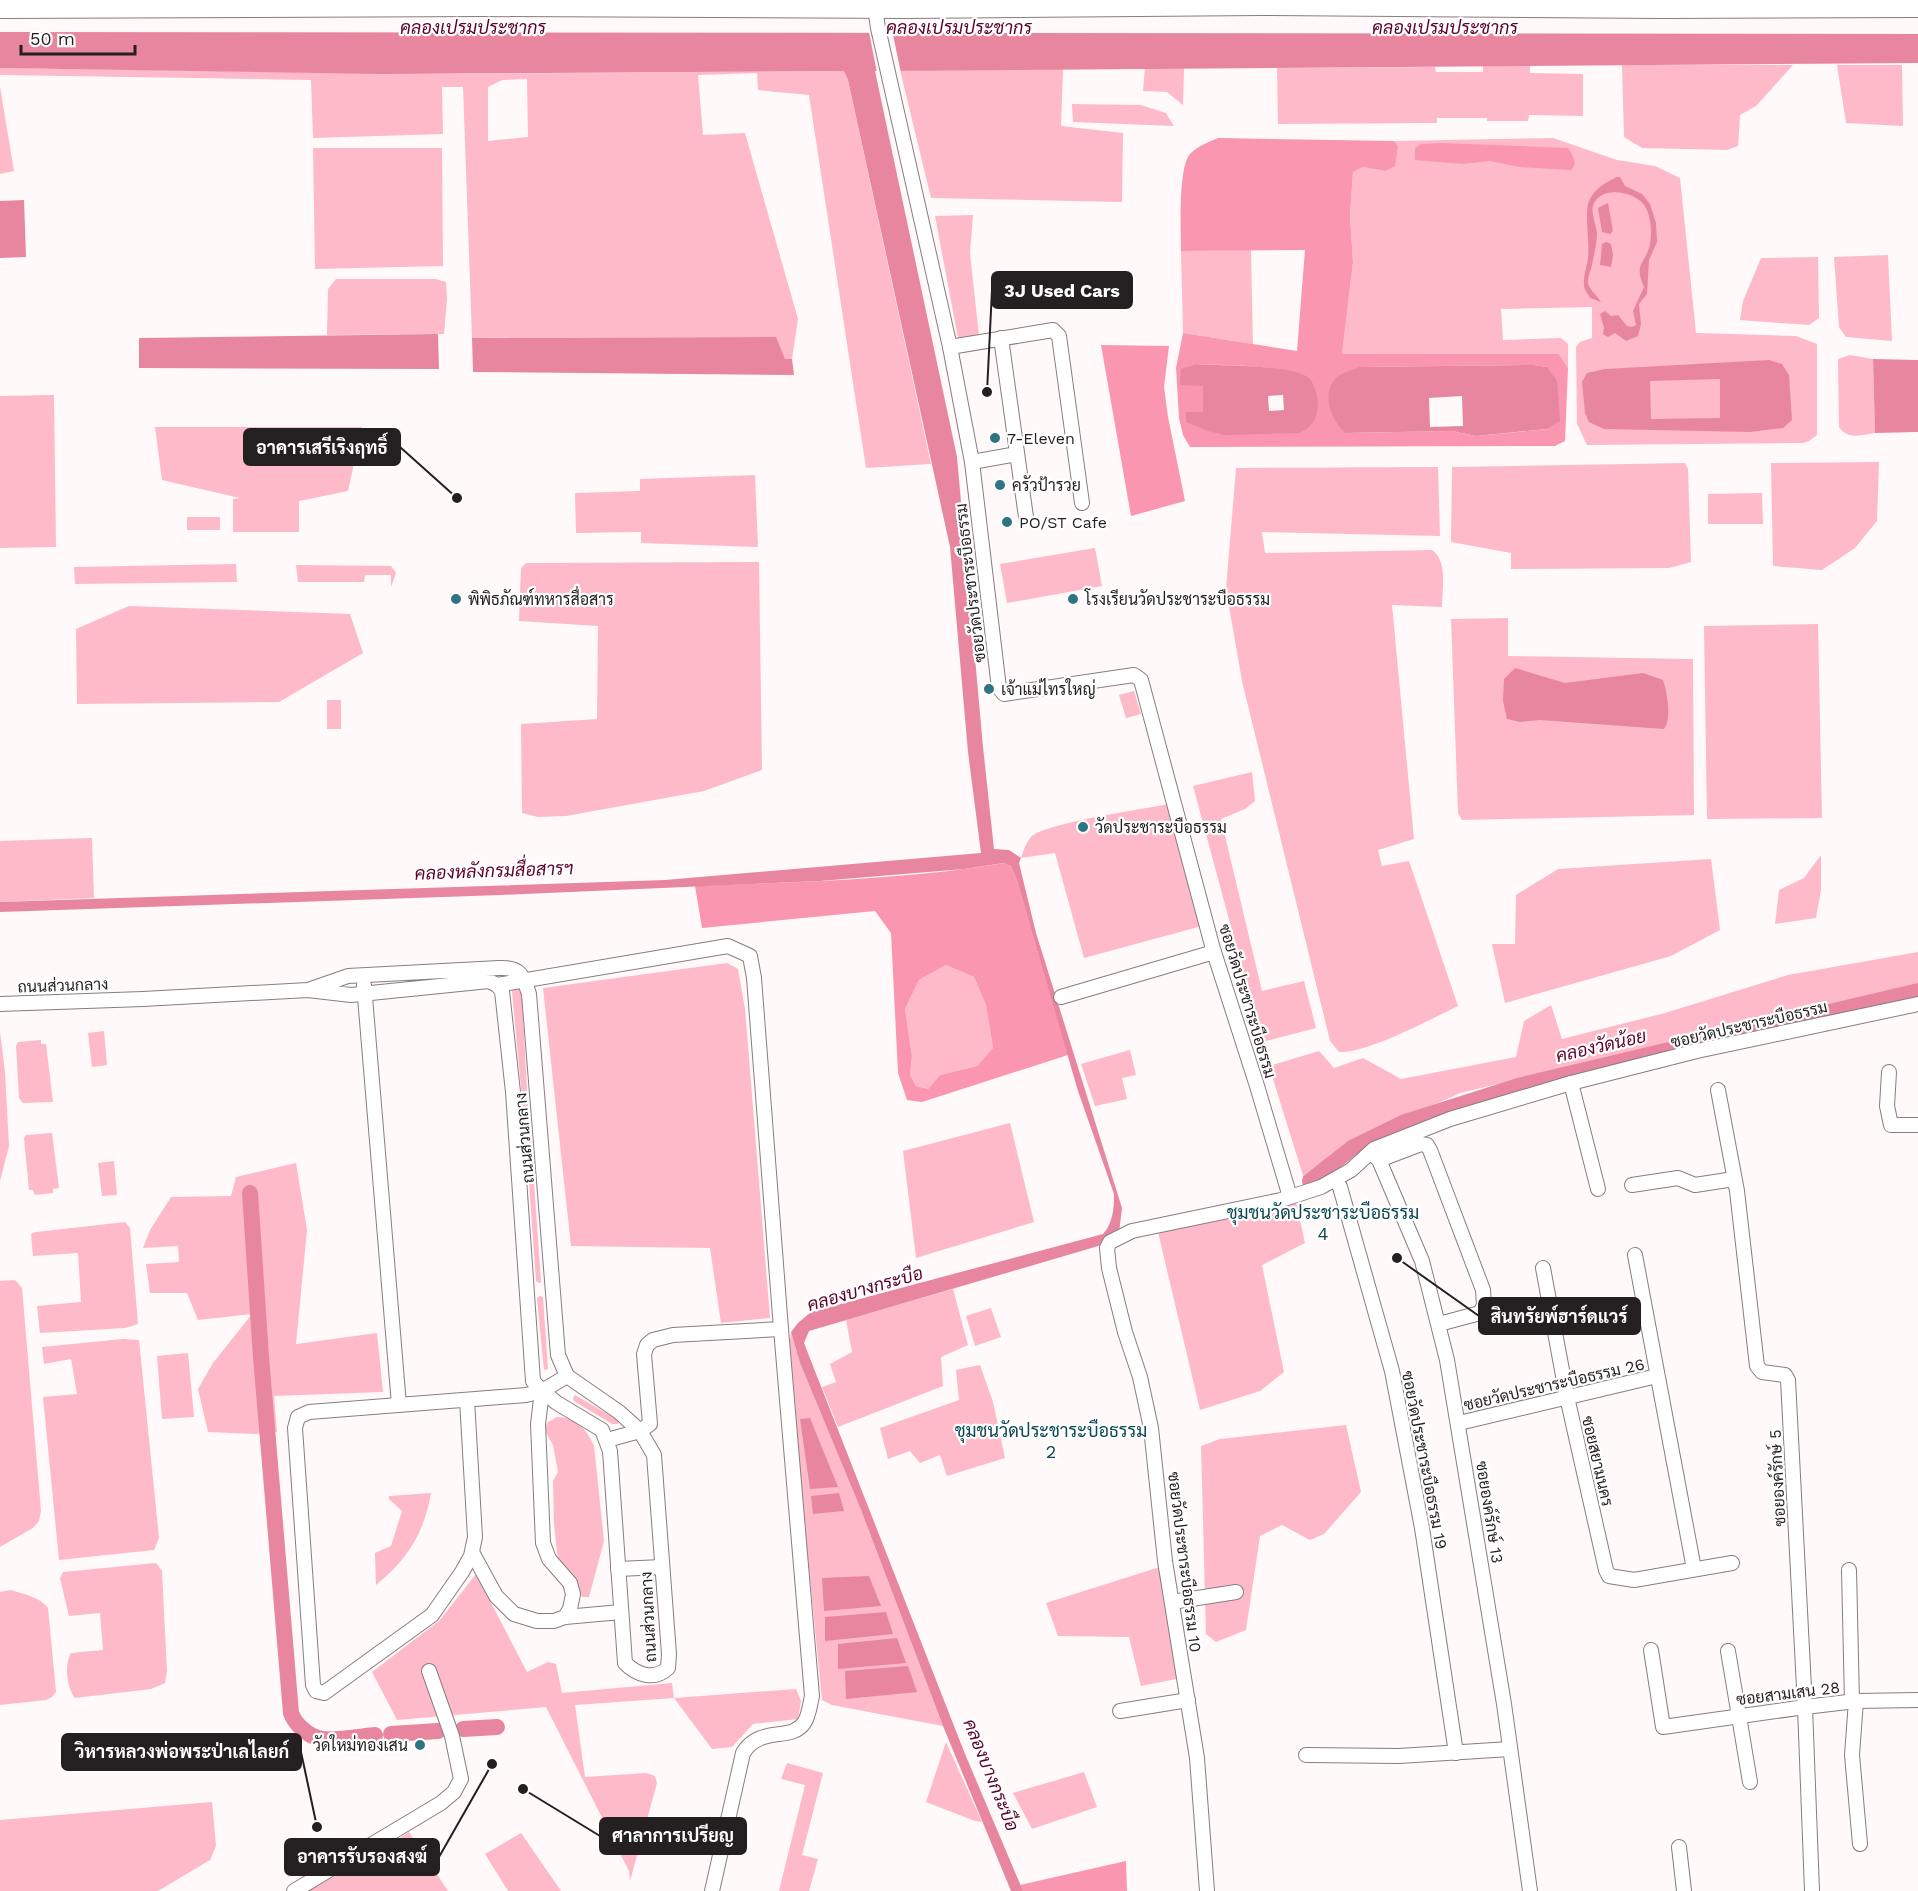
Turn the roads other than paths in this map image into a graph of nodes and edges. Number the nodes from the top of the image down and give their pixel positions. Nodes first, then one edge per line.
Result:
1 (1261, 2) edge
2 (1541, 3) edge
3 (875, 4) edge
4 (1020, 4) edge
5 (1918, 7) edge
6 (0, 8) edge
7 (1001, 339) junction
8 (950, 347) junction
9 (1017, 453) junction
10 (972, 462) junction
11 (1082, 503) dead end
12 (1026, 517) dead end
13 (1214, 952) junction
14 (363, 975) junction
15 (525, 980) junction
16 (497, 985) junction
17 (308, 990) junction
18 (365, 993) junction
19 (1061, 997) dead end
20 (0, 1004) edge
21 (1918, 1004) edge
22 (1889, 1072) dead end
23 (1571, 1083) junction
24 (1718, 1090) dead end
25 (539, 1117) junction
26 (515, 1119) junction
27 (1918, 1125) edge
28 (1375, 1156) junction
29 (1734, 1179) junction
30 (1335, 1180) junction
31 (1632, 1185) dead end
32 (1598, 1189) dead end
33 (1286, 1198) junction
34 (1110, 1242) joint
35 (1635, 1255) dead end
36 (1543, 1268) dead end
37 (553, 1289) junction
38 (527, 1291) junction
39 (1439, 1324) junction
40 (781, 1329) junction
41 (567, 1376) junction
42 (1657, 1376) junction
43 (542, 1391) junction
44 (1567, 1397) junction
45 (467, 1400) junction
46 (399, 1405) junction
47 (1459, 1423) junction
48 (640, 1431) junction
49 (607, 1440) junction
50 (472, 1552) junction
51 (1732, 1563) dead end
52 (662, 1567) junction
53 (618, 1569) junction
54 (1694, 1569) junction
55 (1849, 1570) dead end
56 (1236, 1593) dead end
57 (1172, 1602) junction
58 (621, 1612) junction
59 (565, 1617) junction
60 (1651, 1650) dead end
61 (1728, 1651) dead end
62 (429, 1671) dead end
63 (1188, 1700) junction
64 (1918, 1700) edge
65 (1854, 1702) junction
66 (1805, 1707) junction
67 (1120, 1711) dead end
68 (1740, 1716) junction
69 (1510, 1749) junction
70 (1456, 1753) junction
71 (1306, 1755) dead end
72 (1749, 1782) dead end
73 (1860, 1844) dead end
74 (1680, 1847) dead end
75 (294, 1891) edge
76 (712, 1891) edge
77 (1207, 1891) edge
78 (1530, 1891) edge
79 (1684, 1891) edge
80 (1812, 1891) edge

1 - 2 main road
1 - 4 main road
2 - 5 main road
3 - 4 main road
3 - 6 main road
3 - 8 street, ซอยวัดประชาระบือธรรม
7 - 8 street
7 - 9 street
7 - 11 street
8 - 10 street, ซอยวัดประชาระบือธรรม
9 - 10 street
9 - 12 street
10 - 13 street, ซอยวัดประชาระบือธรรม
13 - 19 street
13 - 33 street, ซอยวัดประชาระบือธรรม
14 - 15 street, ถนนส่วนกลาง
14 - 17 street, ถนนส่วนกลาง
14 - 18 street
15 - 16 street
15 - 25 street, ถนนส่วนกลาง
15 - 40 street
16 - 18 street, ถนนส่วนกลาง
16 - 26 street, ถนนส่วนกลาง
17 - 18 street, ถนนส่วนกลาง
17 - 20 street, ถนนส่วนกลาง
18 - 46 street
21 - 23 street, ซอยวัดประชาระบือธรรม
22 - 27 street
23 - 28 street, ซอยวัดประชาระบือธรรม
23 - 32 street
24 - 29 street, ซอยองค์รักษ์ 5
25 - 26 street
25 - 37 street, ถนนส่วนกลาง
26 - 38 street, ถนนส่วนกลาง
28 - 30 street, ซอยวัดประชาระบือธรรม
28 - 39 street, ซอยองค์รักษ์ 13
28 - 39 street
29 - 31 street
29 - 66 street, ซอยองค์รักษ์ 5
30 - 33 street, ซอยวัดประชาระบือธรรม
30 - 70 street, ซอยวัดประชาระบือธรรม 19
33 - 34 street, ซอยวัดประชาระบือธรรม
34 - 57 street, ซอยวัดประชาระบือธรรม 10
35 - 42 street
36 - 44 street, ซอยสยามนคร
37 - 38 street
37 - 41 street, ถนนส่วนกลาง
38 - 43 street, ถนนส่วนกลาง
39 - 47 street, ซอยองค์รักษ์ 13
40 - 48 street
40 - 76 street
41 - 43 street
41 - 48 street, ถนนส่วนกลาง
42 - 44 street, ซอยวัดประชาระบือธรรม 26
42 - 54 street
43 - 45 street
43 - 49 street
43 - 59 street
44 - 47 street, ซอยวัดประชาระบือธรรม 26
44 - 54 street, ซอยสยามนคร
45 - 46 street
45 - 50 street
46 - 50 street
47 - 69 street, ซอยองค์รักษ์ 13
48 - 49 street
48 - 52 street, ถนนส่วนกลาง
49 - 53 street, ถนนส่วนกลาง
50 - 59 street
51 - 54 street, ซอยสยามนคร
52 - 53 street
52 - 58 street, ถนนส่วนกลาง
53 - 58 street, ถนนส่วนกลาง
55 - 65 street
56 - 57 street
57 - 63 street, ซอยวัดประชาระบือธรรม 10
58 - 59 street
60 - 68 street, ซอยสามเสน 28
61 - 68 street
62 - 75 street
63 - 67 street
63 - 77 street, ซอยวัดประชาระบือธรรม 10
64 - 65 street, ซอยสามเสน 28
65 - 66 street, ซอยสามเสน 28
65 - 73 street
66 - 68 street, ซอยสามเสน 28
66 - 80 street, ซอยองค์รักษ์ 5
68 - 72 street
69 - 70 street
69 - 78 street, ซอยองค์รักษ์ 13
70 - 71 street
74 - 79 street

